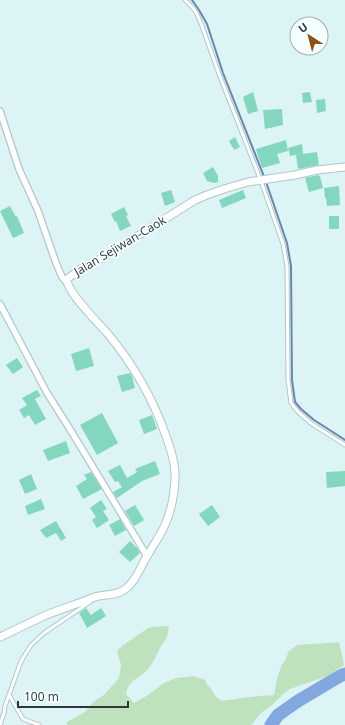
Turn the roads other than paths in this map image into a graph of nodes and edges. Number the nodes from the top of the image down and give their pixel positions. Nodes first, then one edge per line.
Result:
1 (185, 0) edge
2 (0, 111) edge
3 (345, 167) edge
4 (262, 181) junction
5 (67, 283) junction
6 (0, 304) edge
7 (345, 444) edge
8 (147, 556) junction
9 (100, 595) junction
10 (0, 637) edge
11 (9, 695) junction
12 (0, 725) edge
13 (39, 725) edge

1 - 4 lane
2 - 5 street
3 - 4 street, Jalan Sejiwan-Caok
4 - 5 street, Jalan Sejiwan-Caok
4 - 7 lane
5 - 8 street, Jalan Sejiwan-Caok
6 - 8 street
8 - 9 street, Jalan Sejiwan-Caok
9 - 10 street, Jalan Sejiwan-Caok
9 - 11 lane
11 - 12 lane
11 - 13 lane

